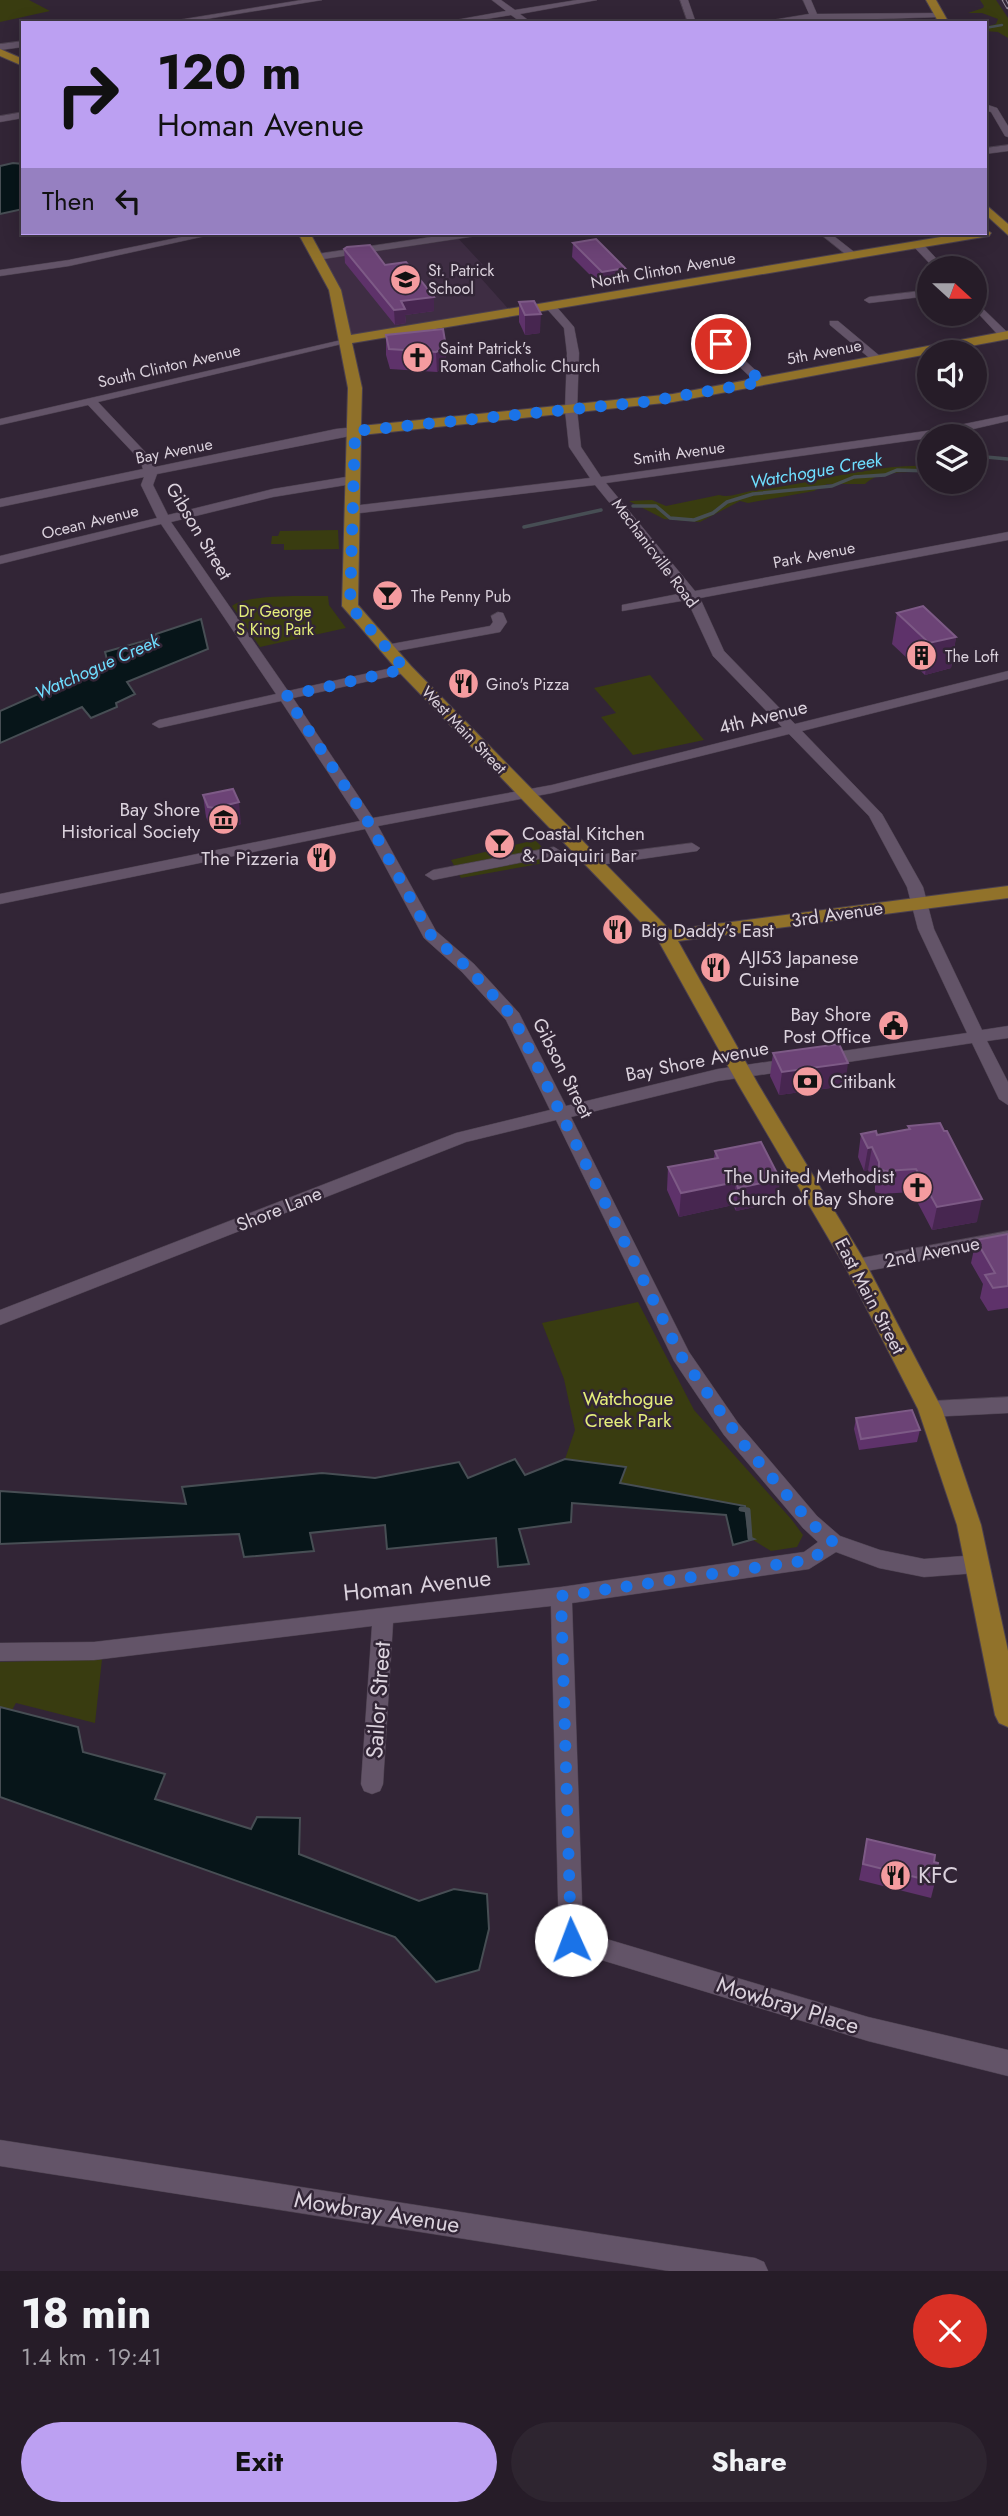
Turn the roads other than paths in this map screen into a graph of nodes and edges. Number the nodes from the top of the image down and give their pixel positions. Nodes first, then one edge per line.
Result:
1 (318, 0) edge
2 (496, 0) edge
3 (593, 0) edge
4 (684, 0) edge
5 (807, 0) edge
6 (931, 0) edge
7 (513, 12) junction
8 (814, 17) junction
9 (942, 19) edge
10 (177, 21) edge
11 (456, 21) edge
12 (525, 21) edge
13 (691, 21) edge
14 (777, 21) edge
15 (21, 44) edge
16 (0, 47) edge
17 (0, 52) edge
18 (21, 62) edge
19 (987, 108) edge
20 (21, 115) edge
21 (0, 119) edge
22 (1008, 134) edge
23 (1008, 148) edge
24 (987, 151) edge
25 (987, 209) edge
26 (1007, 230) edge
27 (987, 233) edge
28 (204, 235) edge
29 (305, 235) edge
30 (463, 235) edge
31 (827, 235) edge
32 (973, 235) edge
33 (918, 244) junction
34 (853, 255) junction
35 (929, 256) edge
36 (317, 257) junction
37 (0, 273) edge
38 (917, 294) edge
39 (869, 300) dead end
40 (551, 307) junction
41 (987, 316) edge
42 (834, 323) dead end
43 (1007, 335) edge
44 (346, 340) junction
45 (721, 344) dead end
46 (877, 359) junction
47 (762, 382) junction
48 (90, 400) junction
49 (571, 410) junction
50 (1008, 418) edge
51 (0, 422) edge
52 (355, 431) junction
53 (151, 473) junction
54 (352, 480) junction
55 (598, 481) junction
56 (0, 503) edge
57 (352, 510) junction
58 (164, 520) junction
59 (1008, 536) edge
60 (0, 560) edge
61 (692, 596) junction
62 (627, 608) dead end
63 (498, 616) dead end
64 (386, 649) junction
65 (405, 669) junction
66 (1008, 675) edge
67 (286, 696) junction
68 (159, 724) dead end
69 (792, 730) junction
70 (527, 794) junction
71 (369, 823) junction
72 (692, 848) dead end
73 (554, 852) dead end
74 (606, 859) dead end
75 (433, 875) dead end
76 (1008, 892) edge
77 (0, 899) edge
78 (917, 903) junction
79 (666, 937) junction
80 (1008, 1032) edge
81 (975, 1037) junction
82 (740, 1071) junction
83 (1008, 1099) edge
84 (561, 1111) junction
85 (1008, 1238) edge
86 (856, 1266) junction
87 (0, 1318) edge
88 (1008, 1405) edge
89 (930, 1409) junction
90 (833, 1542) junction
91 (977, 1564) junction
92 (561, 1596) junction
93 (383, 1615) junction
94 (0, 1652) edge
95 (1008, 1715) edge
96 (372, 1784) dead end
97 (1008, 2063) edge
98 (0, 2153) edge
99 (755, 2271) edge

1 - 10 street
2 - 7 street
3 - 7 street
4 - 13 street
5 - 8 street
6 - 9 main road
7 - 11 street
7 - 12 street
8 - 9 street
8 - 14 street
15 - 16 street
17 - 18 main road
19 - 22 street
20 - 21 street
23 - 24 street
25 - 26 main road
26 - 27 main road, North Clinton Avenue
28 - 37 street
29 - 36 main road, West Main Street
30 - 36 street
31 - 34 street
32 - 33 main road, North Clinton Avenue
33 - 34 main road, North Clinton Avenue
33 - 35 street
34 - 40 main road, North Clinton Avenue
36 - 44 main road, West Main Street
38 - 39 street
40 - 44 main road, North Clinton Avenue
40 - 49 street, Mechanicville Road
41 - 43 street
42 - 46 street
43 - 46 main road, 5th Avenue
44 - 48 street, South Clinton Avenue
44 - 52 main road, West Main Street
45 - 47 street
46 - 47 main road, 5th Avenue
47 - 49 main road, 5th Avenue
48 - 51 street, South Clinton Avenue
48 - 53 street, Gibson Street
49 - 52 main road, 5th Avenue
49 - 55 street, Mechanicville Road
50 - 55 street, Smith Avenue
52 - 53 street, Bay Avenue
52 - 54 main road, West Main Street
53 - 56 street, Bay Avenue
53 - 58 street, Gibson Street
54 - 57 main road, West Main Street
54 - 58 street, Ocean Avenue
55 - 57 street, Smith Avenue
55 - 61 street, Mechanicville Road
57 - 64 main road, West Main Street
58 - 60 street, Ocean Avenue
58 - 67 street, Gibson Street
59 - 61 street, Park Avenue
61 - 62 street, Park Avenue
61 - 69 street, Mechanicville Road
63 - 64 street
64 - 65 main road, West Main Street
65 - 67 street
65 - 70 main road, West Main Street
66 - 69 street, 4th Avenue
67 - 68 street
67 - 71 street, Gibson Street
69 - 70 street, 4th Avenue
69 - 78 street, Mechanicville Road
70 - 71 street, 4th Avenue
70 - 79 main road, East Main Street
71 - 77 street, 4th Avenue
71 - 84 street, Gibson Street
72 - 74 street
73 - 75 street
76 - 78 main road, 3rd Avenue
78 - 79 main road, 3rd Avenue
78 - 81 street, Mechanicville Road
79 - 82 main road, East Main Street
80 - 81 street, Bay Shore Avenue
81 - 82 street, Bay Shore Avenue
81 - 83 street, Mechanicville Road
82 - 84 street, Bay Shore Avenue
82 - 86 main road, East Main Street
84 - 87 street, Shore Lane
84 - 90 street, Gibson Street
85 - 86 street, 2nd Avenue
86 - 89 main road, East Main Street
88 - 89 street
89 - 91 main road, East Main Street
90 - 91 street, Gibson Street
90 - 92 street, Homan Avenue
91 - 95 main road, East Main Street
92 - 93 street, Homan Avenue
92 - 97 street, Mowbray Place
93 - 94 street, Homan Avenue
93 - 96 street, Sailor Street
98 - 99 street, Mowbray Avenue

